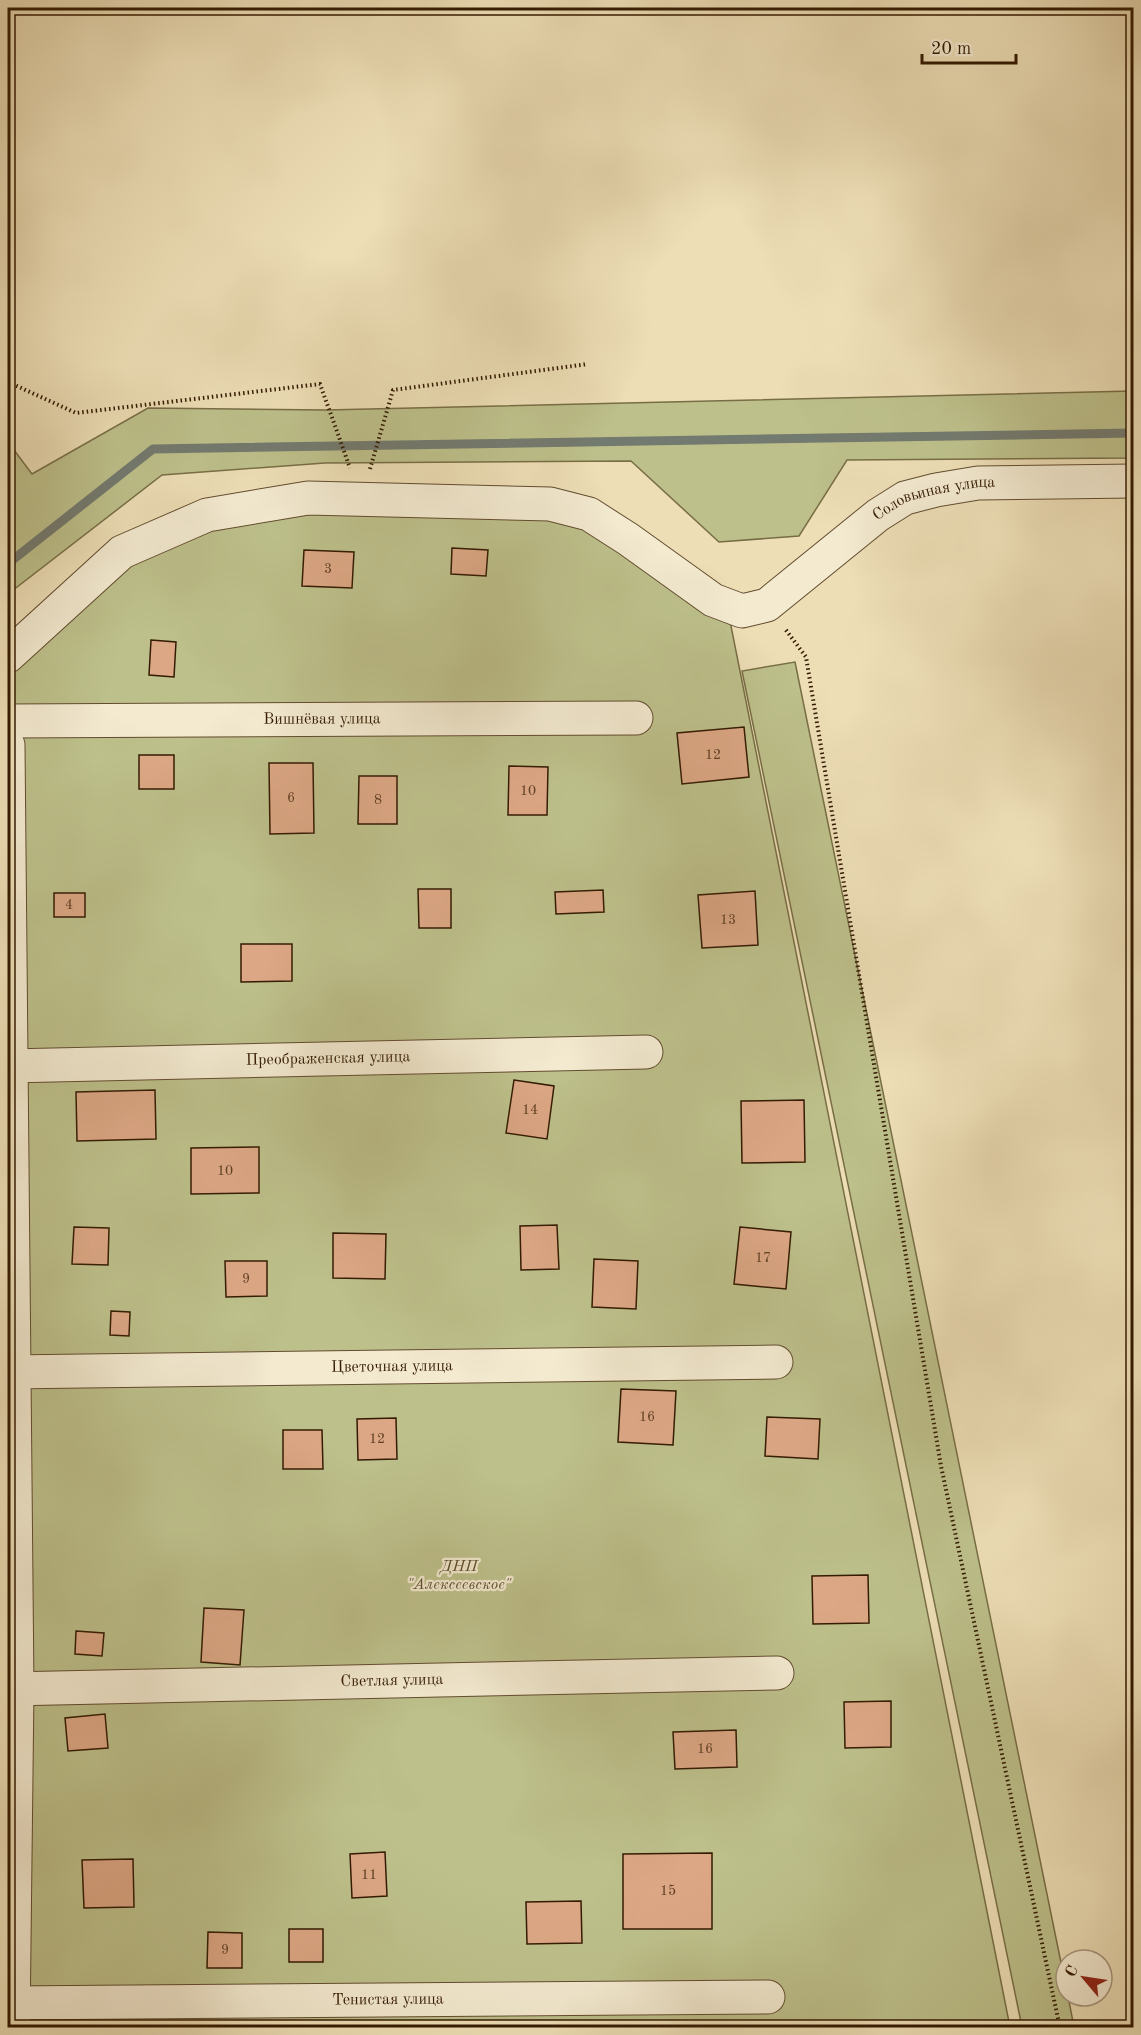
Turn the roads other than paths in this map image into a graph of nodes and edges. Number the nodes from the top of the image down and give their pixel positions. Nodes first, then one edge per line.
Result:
1 (1134, 481) edge
2 (8, 656) edge
3 (636, 718) dead end
4 (8, 721) edge
5 (8, 745) edge
6 (646, 1052) dead end
7 (9, 1066) edge
8 (776, 1362) dead end
9 (11, 1372) edge
10 (777, 1673) dead end
11 (12, 1689) edge
12 (768, 1997) dead end
13 (11, 2011) edge

1 - 2 street, Соловьиная улица
3 - 4 street, Вишнёвая улица
5 - 7 street
6 - 7 street, Преображенская улица
7 - 9 street
8 - 9 street, Цветочная улица
9 - 11 street
10 - 11 street, Светлая улица
11 - 13 street
12 - 13 street, Тенистая улица

